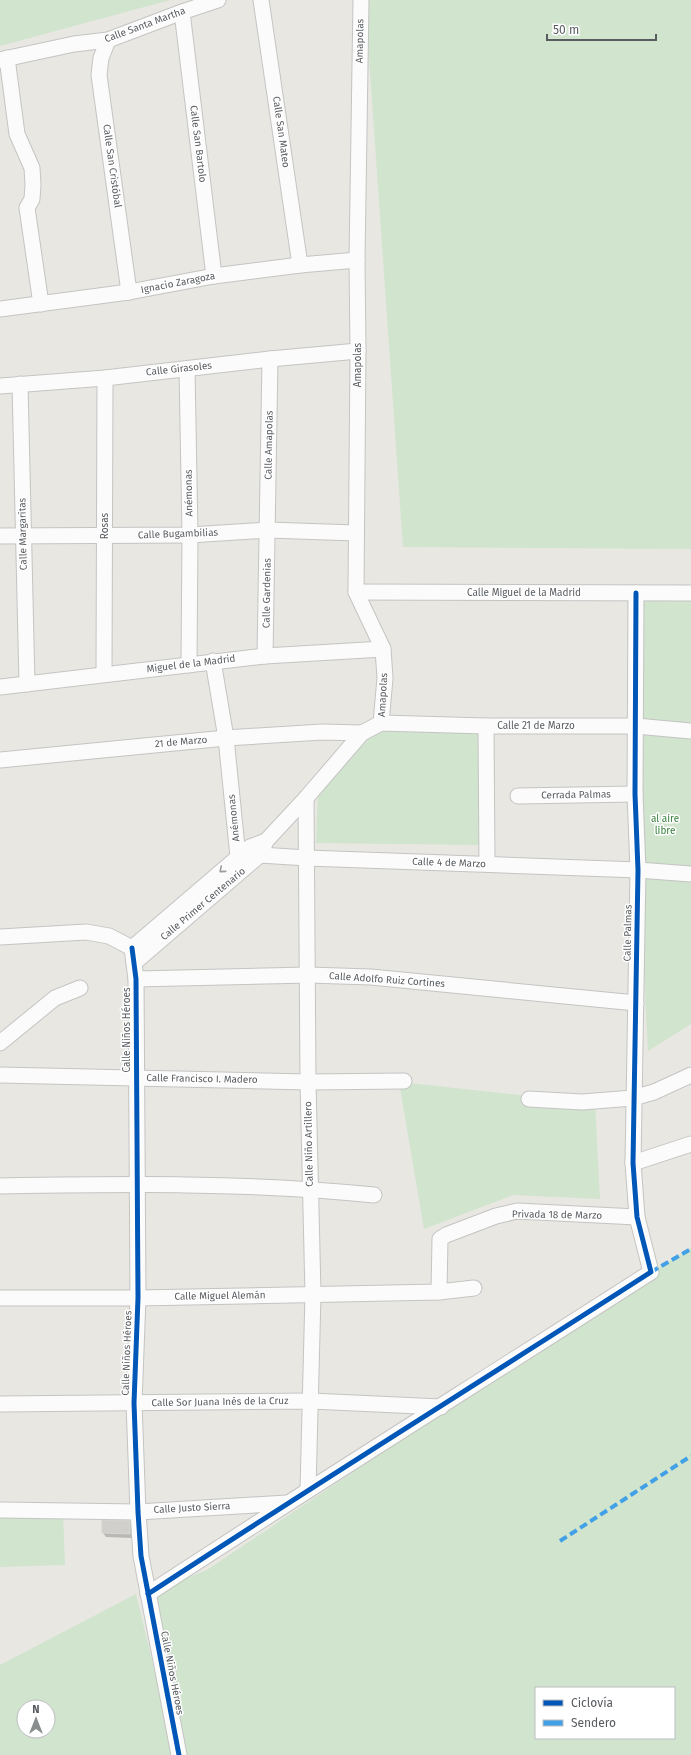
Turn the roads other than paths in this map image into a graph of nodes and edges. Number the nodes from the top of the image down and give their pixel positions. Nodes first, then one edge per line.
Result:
1 (218, 0) edge
2 (261, 0) edge
3 (361, 0) edge
4 (182, 12) junction
5 (108, 40) junction
6 (4, 59) edge
7 (357, 260) junction
8 (300, 265) junction
9 (214, 276) junction
10 (129, 292) junction
11 (41, 304) junction
12 (0, 309) edge
13 (358, 351) junction
14 (270, 359) junction
15 (187, 369) junction
16 (105, 378) junction
17 (20, 384) junction
18 (0, 386) edge
19 (268, 530) junction
20 (356, 533) junction
21 (190, 535) junction
22 (0, 536) edge
23 (23, 536) junction
24 (105, 536) junction
25 (356, 592) junction
26 (636, 593) junction
27 (691, 593) edge
28 (383, 649) junction
29 (265, 656) junction
30 (213, 661) junction
31 (189, 665) junction
32 (104, 674) junction
33 (27, 684) junction
34 (0, 687) edge
35 (381, 723) junction
36 (486, 726) junction
37 (636, 726) junction
38 (691, 731) edge
39 (362, 733) junction
40 (226, 738) junction
41 (0, 760) edge
42 (635, 794) junction
43 (518, 796) dead end
44 (306, 798) junction
45 (266, 841) junction
46 (260, 855) junction
47 (238, 857) junction
48 (307, 858) junction
49 (487, 864) junction
50 (638, 870) junction
51 (691, 874) edge
52 (0, 937) edge
53 (133, 956) junction
54 (308, 975) junction
55 (136, 978) junction
56 (80, 988) dead end
57 (636, 1003) junction
58 (0, 1043) edge
59 (0, 1075) edge
60 (691, 1075) edge
61 (136, 1077) junction
62 (404, 1081) dead end
63 (308, 1082) junction
64 (634, 1098) junction
65 (529, 1099) dead end
66 (691, 1144) edge
67 (634, 1163) junction
68 (138, 1184) junction
69 (0, 1186) edge
70 (310, 1188) junction
71 (374, 1194) dead end
72 (637, 1217) junction
73 (474, 1288) dead end
74 (439, 1292) junction
75 (313, 1294) junction
76 (0, 1298) edge
77 (138, 1298) junction
78 (311, 1401) junction
79 (134, 1403) junction
80 (0, 1404) edge
81 (440, 1407) junction
82 (308, 1490) junction
83 (287, 1503) junction
84 (0, 1510) edge
85 (138, 1512) junction
86 (148, 1594) junction
87 (179, 1755) edge

1 - 4 street, Calle Santa Martha
2 - 8 street, Calle San Mateo
3 - 7 street, Amapolas
4 - 5 street, Calle Santa Martha
4 - 9 street, Calle San Bartolo
5 - 6 street, Calle Santa Martha
5 - 10 street, Calle San Cristóbal
6 - 11 street
7 - 8 street, Ignacio Zaragoza
7 - 13 street, Amapolas
8 - 9 street, Ignacio Zaragoza
9 - 10 street, Ignacio Zaragoza
10 - 11 street, Ignacio Zaragoza
11 - 12 street, Ignacio Zaragoza
13 - 14 street, Calle Girasoles
13 - 20 street, Amapolas
14 - 15 street, Calle Girasoles
14 - 19 street, Calle Amapolas
15 - 16 street, Calle Girasoles
15 - 21 street, Anémonas
16 - 17 street, Calle Girasoles
16 - 24 street, Rosas
17 - 18 street, Calle Girasoles
17 - 23 street, Calle Margaritas
19 - 20 street, Calle Bugambilias
19 - 21 street, Calle Bugambilias
19 - 29 street, Calle Gardenias
20 - 25 street, Amapolas
21 - 24 street, Calle Bugambilias
21 - 31 street, Anémonas
22 - 23 street, Calle Bugambilias
23 - 24 street, Calle Bugambilias
23 - 33 street, Calle Margaritas
24 - 32 street, Rosas
25 - 26 street, Calle Miguel de la Madrid
25 - 28 street, Amapolas
26 - 27 street, Calle Miguel de la Madrid
26 - 37 street, Calle Palmas
28 - 29 street, Miguel de la Madrid
28 - 35 street, Amapolas
29 - 30 street, Miguel de la Madrid
30 - 31 street, Miguel de la Madrid
30 - 40 street, Anémonas
31 - 32 street, Miguel de la Madrid
32 - 33 street, Miguel de la Madrid
33 - 34 street, Miguel de la Madrid
35 - 36 street, Calle 21 de Marzo
35 - 39 street, Calle Primer Centenario
36 - 37 street, Calle 21 de Marzo
36 - 49 street
37 - 38 street, Calle 21 de Marzo
37 - 42 street, Calle Palmas
39 - 40 street, 21 de Marzo
39 - 44 street, Calle Primer Centenario
40 - 41 street, 21 de Marzo
40 - 47 street, Anémonas
42 - 43 street, Cerrada Palmas
42 - 50 street, Calle Palmas
44 - 45 street, Calle Primer Centenario
44 - 48 street, Calle Niño Artillero
45 - 46 street, Calle Primer Centenario
45 - 47 street, Calle Primer Centenario
46 - 48 street, Calle 4 de Marzo
46 - 53 street, Calle Primer Centenario
47 -> 53 street, Calle Primer Centenario
48 - 49 street, Calle 4 de Marzo
48 - 54 street, Calle Niño Artillero
49 - 50 street, Calle 4 de Marzo
50 - 51 street, Calle 4 de Marzo
50 - 57 street, Calle Palmas
52 - 53 street
53 - 55 street, Calle Niños Héroes
54 - 55 street, Calle Adolfo Ruiz Cortines
54 - 57 street, Calle Adolfo Ruiz Cortines
54 - 63 street, Calle Niño Artillero
55 - 61 street, Calle Niños Héroes
56 - 58 street
57 - 64 street, Calle Palmas
59 - 61 street, Calle Francisco I. Madero
60 - 64 street
61 - 63 street, Calle Francisco I. Madero
61 - 68 street, Calle Niños Héroes
62 - 63 street, Calle Francisco I. Madero
63 - 70 street, Calle Niño Artillero
64 - 65 street
64 - 67 street, Calle Palmas
66 - 67 street
67 - 72 street, Calle Palmas
68 - 69 street
68 - 70 street
68 - 77 street, Calle Niños Héroes
70 - 71 street
70 - 75 street, Calle Niño Artillero
72 - 74 street, Privada 18 de Marzo
72 - 81 street, Calle Palmas
73 - 74 street, Calle Miguel Alemán
74 - 75 street, Calle Miguel Alemán
75 - 77 street, Calle Miguel Alemán
75 - 78 street, Calle Niño Artillero
76 - 77 street, Calle Miguel Alemán
77 - 79 street, Calle Niños Héroes
78 - 79 street, Calle Sor Juana Inés de la Cruz
78 - 81 street, Calle Sor Juana Inés de la Cruz
78 - 82 street, Calle Niño Artillero
79 - 80 street, Calle Sor Juana Inés de la Cruz
79 - 85 street, Calle Niños Héroes
81 - 82 street
82 - 83 street
83 - 85 street, Calle Justo Sierra
83 - 86 street
84 - 85 street, Calle Justo Sierra
85 - 86 street, Calle Niños Héroes
86 - 87 street, Calle Niños Héroes

